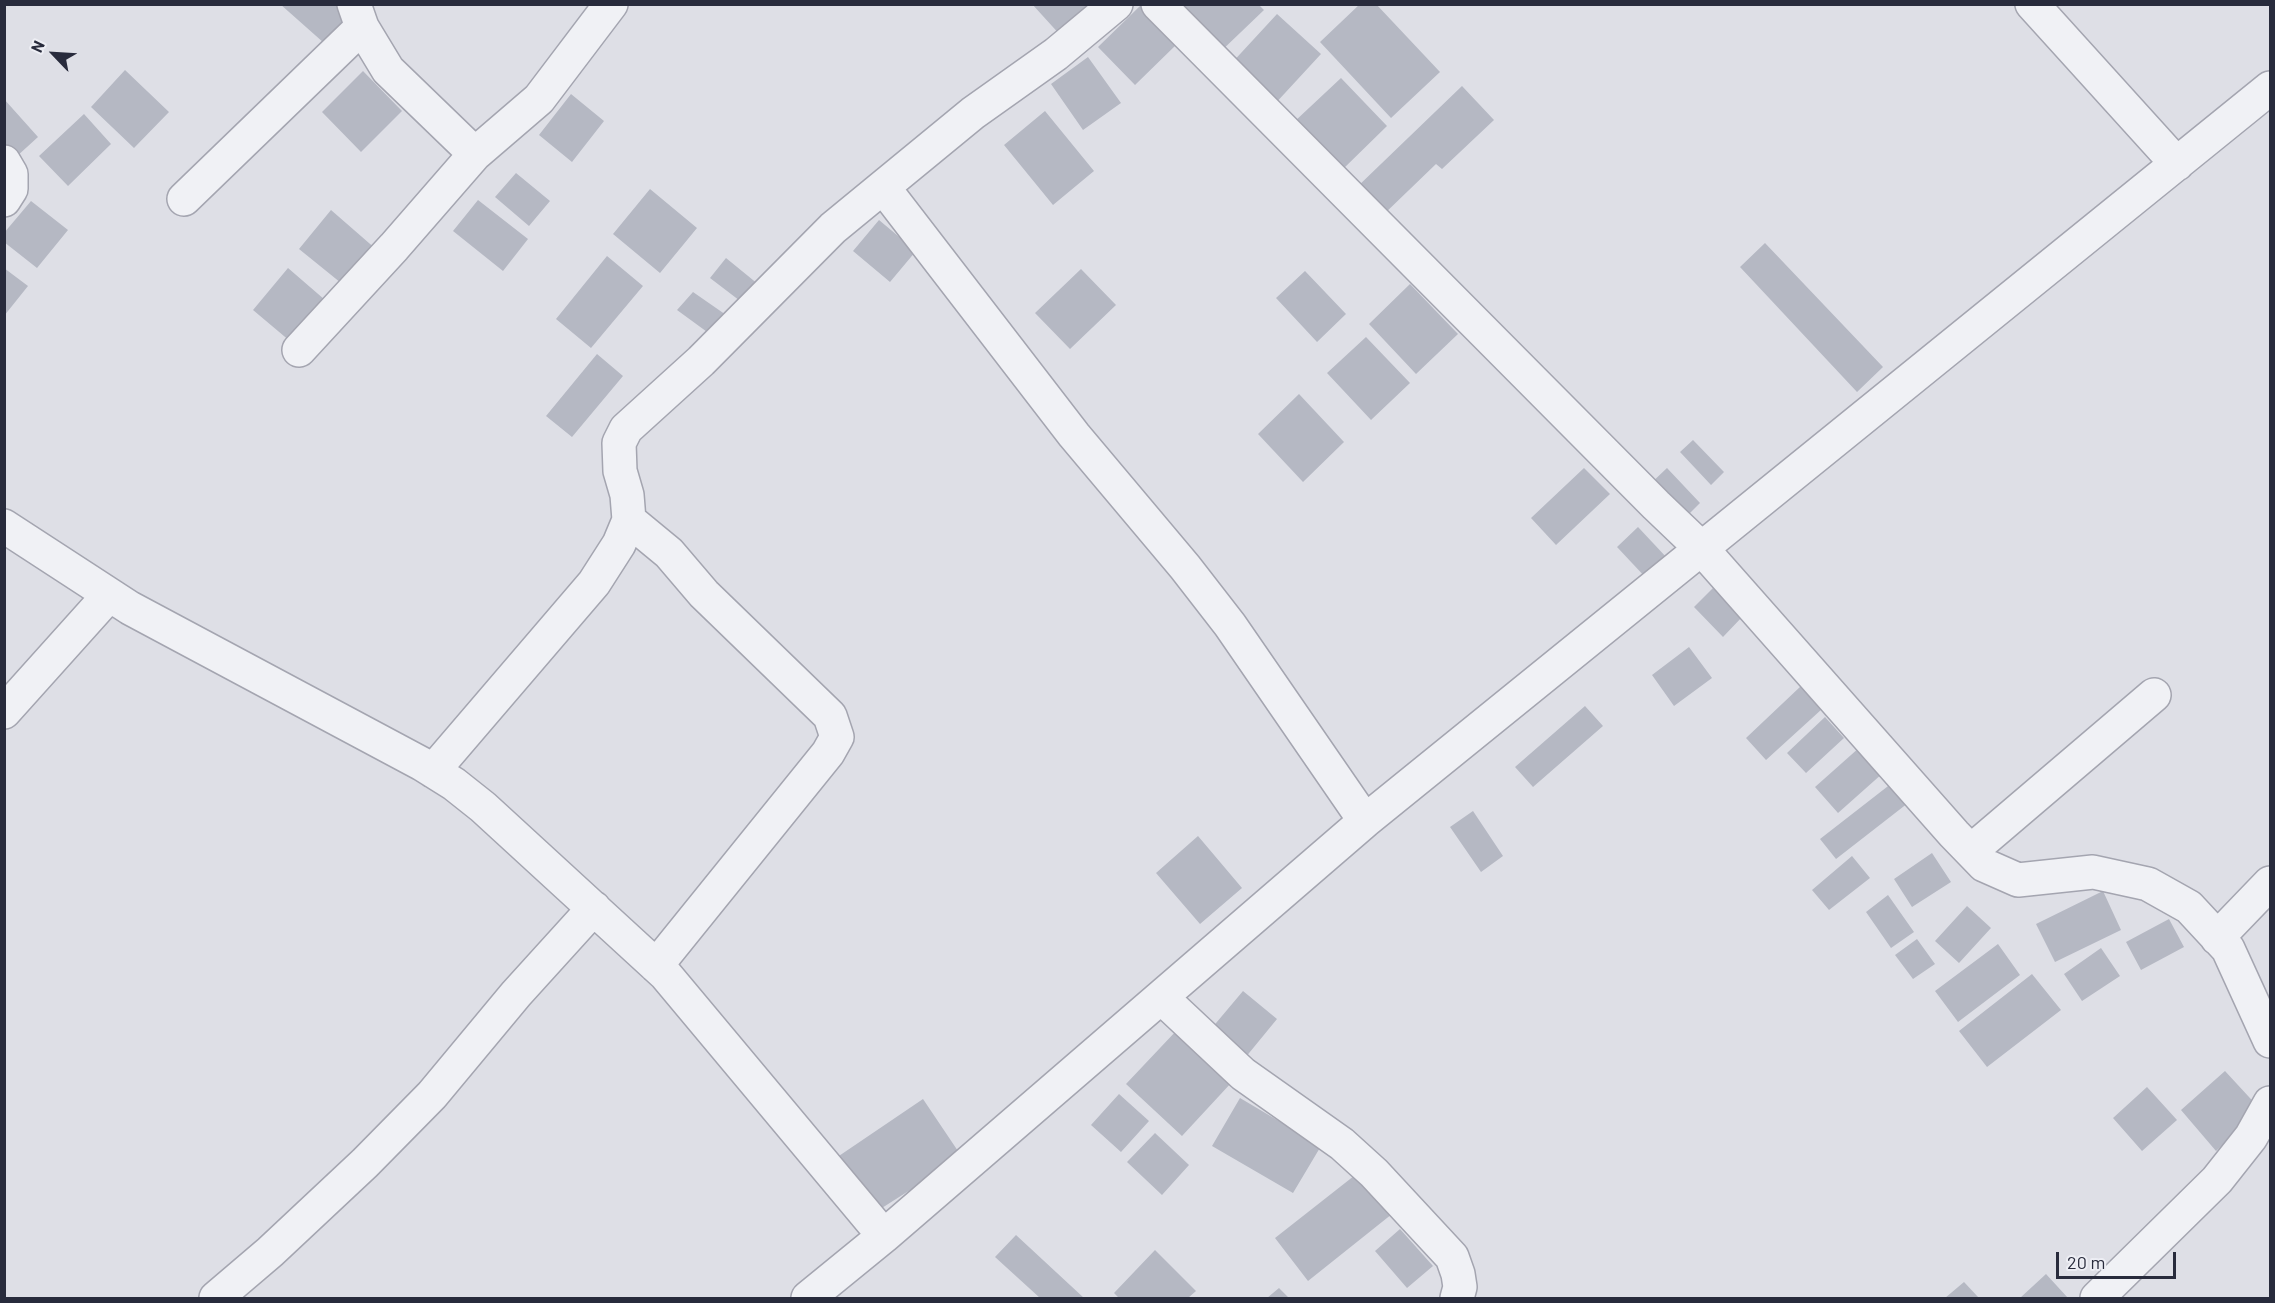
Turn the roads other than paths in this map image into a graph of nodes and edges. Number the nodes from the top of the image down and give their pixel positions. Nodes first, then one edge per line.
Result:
1 (611, 4) edge
2 (1116, 4) edge
3 (1158, 4) edge
4 (2032, 4) edge
5 (358, 16) edge
6 (2271, 88) edge
7 (474, 154) junction
8 (4, 162) edge
9 (2177, 164) junction
10 (883, 188) junction
11 (184, 199) dead end
12 (4, 200) edge
13 (299, 350) dead end
14 (629, 520) junction
15 (4, 526) edge
16 (1702, 549) junction
17 (109, 595) junction
18 (2154, 695) dead end
19 (4, 712) edge
20 (433, 771) junction
21 (1365, 821) junction
22 (1971, 851) junction
23 (2271, 883) edge
24 (594, 908) junction
25 (2217, 938) junction
26 (656, 966) junction
27 (1161, 997) junction
28 (2271, 1041) edge
29 (2271, 1103) edge
30 (884, 1236) junction
31 (216, 1299) edge
32 (808, 1299) edge
33 (1457, 1299) edge
34 (2097, 1299) edge

1 - 7 street
2 - 10 street
3 - 16 street
4 - 9 street
5 - 7 street
5 - 11 street
6 - 9 street
7 - 13 street
8 - 12 street
9 - 16 street
10 - 14 street
10 - 21 street
14 - 20 street
14 - 26 street
15 - 17 street
16 - 21 street
16 - 22 street
17 - 19 street
17 - 20 street
18 - 22 street
20 - 24 street
21 - 27 street
22 - 25 street
23 - 25 street
24 - 26 street
24 - 31 street
25 - 28 street
26 - 30 street
27 - 30 street
27 - 33 street
29 - 34 street
30 - 32 street

